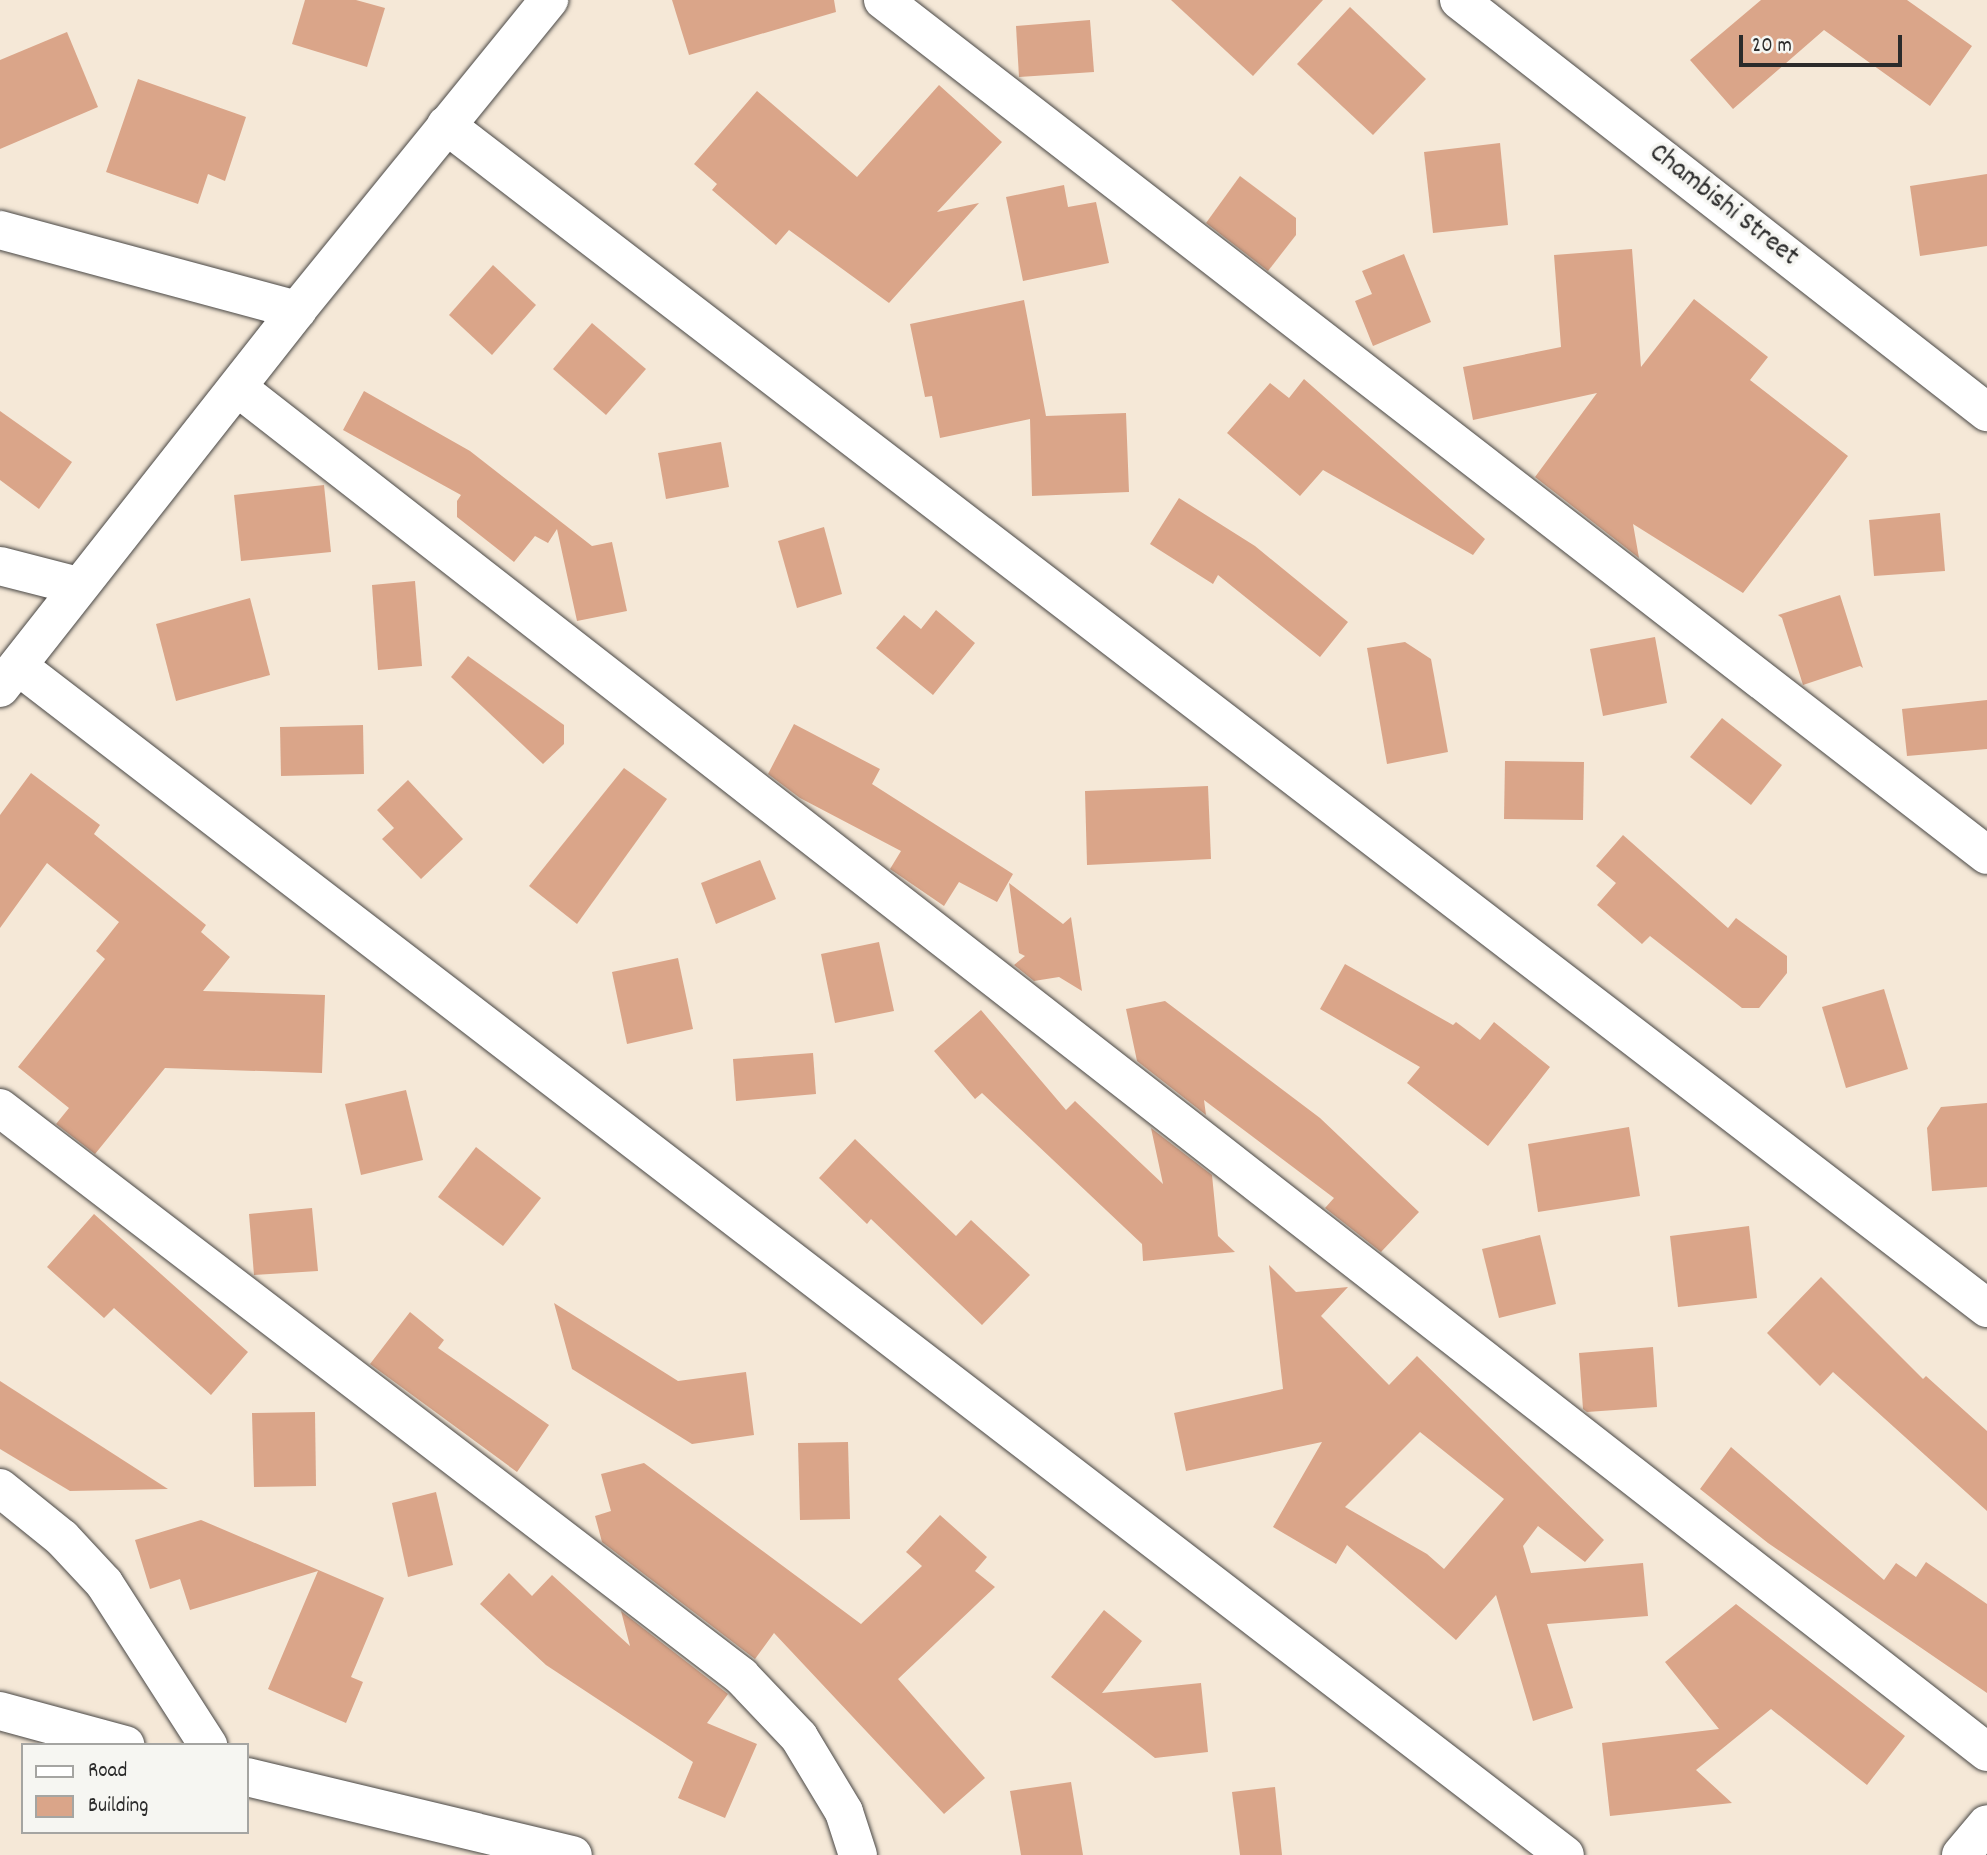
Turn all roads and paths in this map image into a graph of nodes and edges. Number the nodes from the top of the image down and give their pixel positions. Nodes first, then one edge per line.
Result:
1 (550, 0) edge
2 (883, 0) edge
3 (1459, 0) edge
4 (446, 125) junction
5 (0, 230) edge
6 (297, 310) junction
7 (238, 388) junction
8 (1987, 412) edge
9 (0, 566) edge
10 (78, 586) junction
11 (9, 677) edge
12 (1987, 855) edge
13 (0, 1108) edge
14 (1987, 1308) edge
15 (0, 1488) edge
16 (0, 1711) edge
17 (118, 1743) edge
18 (207, 1743) edge
19 (1987, 1752) edge
20 (248, 1777) edge
21 (1987, 1824) edge
22 (573, 1855) edge
23 (858, 1855) edge
24 (1565, 1855) edge
25 (1961, 1855) edge

1 - 4 street
2 - 12 street
3 - 8 street, Chambishi Street
4 - 6 street
4 - 14 street
5 - 6 street
6 - 7 street
7 - 10 street
7 - 19 street
9 - 10 street
10 - 11 street
11 - 24 street
13 - 23 street
15 - 18 street
16 - 17 street
20 - 22 street
21 - 25 street

